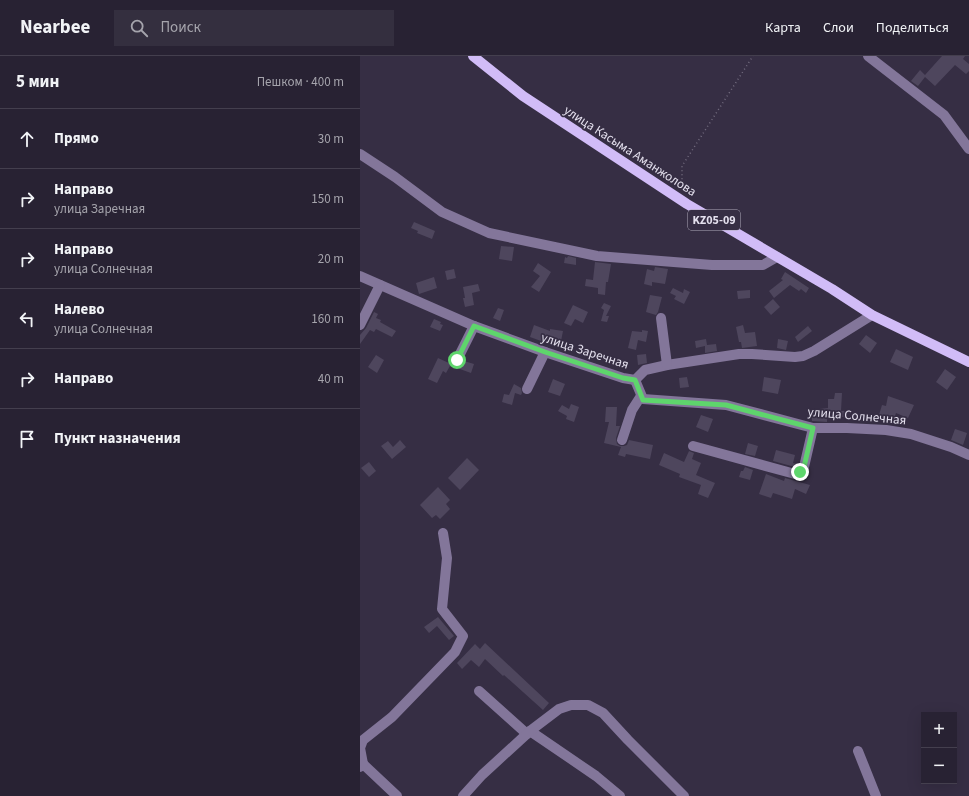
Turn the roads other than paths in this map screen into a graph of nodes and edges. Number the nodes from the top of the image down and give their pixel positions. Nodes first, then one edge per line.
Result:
1 (473, 56) edge
2 (868, 56) edge
3 (969, 149) edge
4 (360, 154) edge
5 (777, 257) junction
6 (360, 276) edge
7 (380, 285) junction
8 (872, 315) junction
9 (661, 318) dead end
10 (360, 325) edge
11 (474, 326) junction
12 (545, 352) junction
13 (457, 360) dead end
14 (969, 362) edge
15 (667, 365) junction
16 (635, 380) junction
17 (527, 389) dead end
18 (641, 396) junction
19 (813, 428) junction
20 (622, 440) dead end
21 (693, 446) dead end
22 (969, 455) edge
23 (443, 533) dead end
24 (479, 691) dead end
25 (528, 732) junction
26 (858, 751) dead end
27 (362, 765) edge
28 (397, 796) edge
29 (464, 796) edge
30 (620, 796) edge
31 (684, 796) edge
32 (876, 796) edge

1 - 5 main road, улица Касыма Аманжолова / KZ05-09
2 - 3 street
4 - 5 street
5 - 8 main road, улица Касыма Аманжолова / KZ05-09
6 - 7 street, улица Заречная
7 - 10 street
7 - 11 street, улица Заречная
8 - 14 main road, улица Касыма Аманжолова / KZ05-09
8 - 15 street, улица Заречная
9 - 15 street
11 - 12 street, улица Заречная
11 - 13 street
12 - 16 street, улица Заречная
12 - 17 street
15 - 16 street, улица Заречная
16 - 18 street
18 - 19 street, улица Солнечная
18 - 20 street
19 - 21 street
19 - 22 street, улица Солнечная
23 - 27 street
24 - 25 street
25 - 29 street
25 - 30 street
25 - 31 street
26 - 32 street
27 - 28 street

